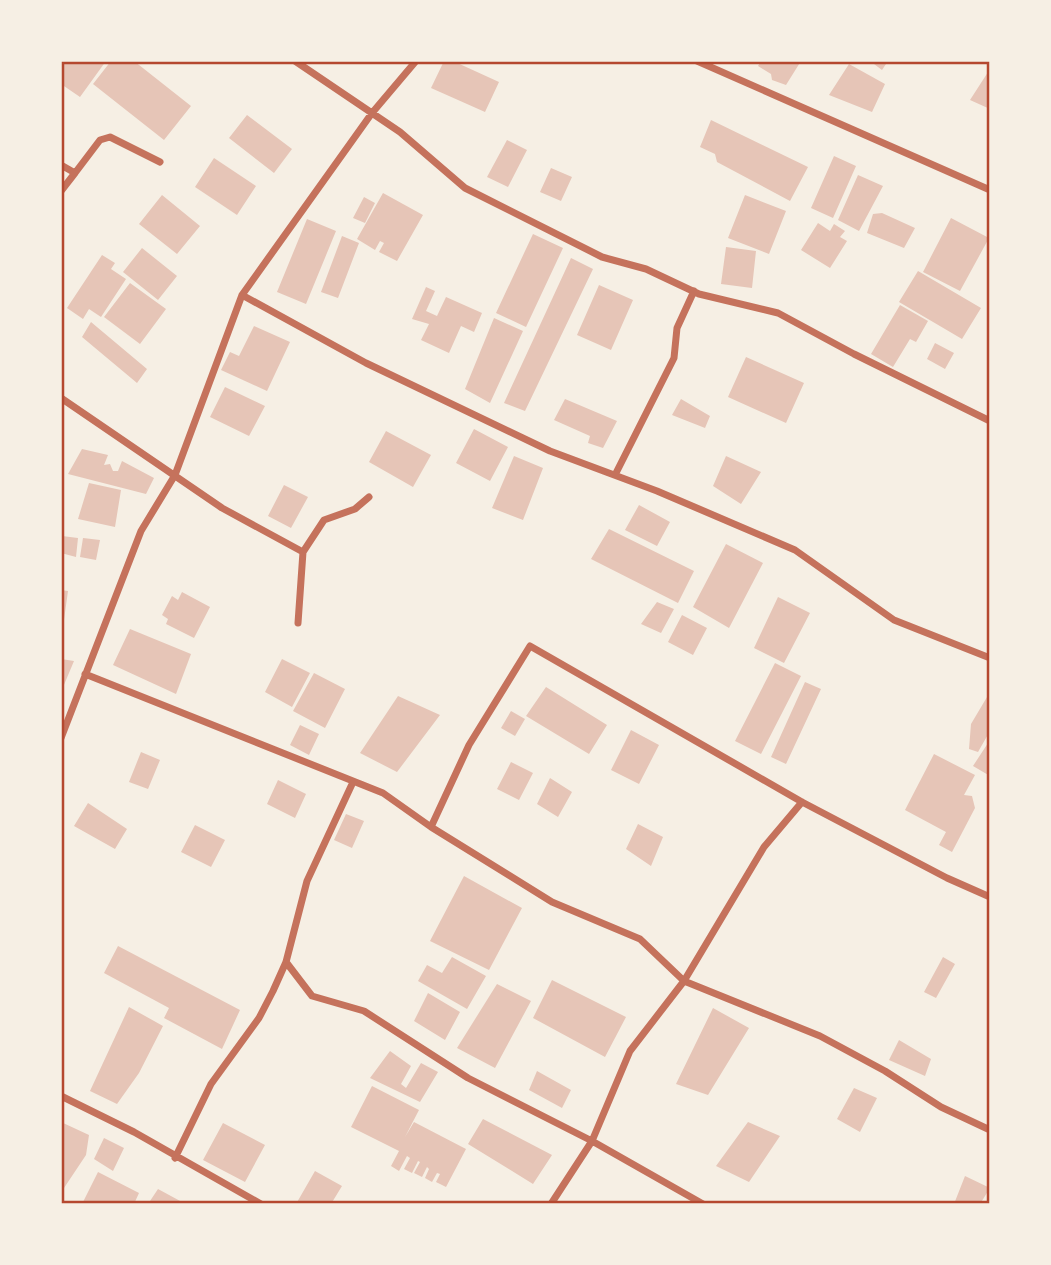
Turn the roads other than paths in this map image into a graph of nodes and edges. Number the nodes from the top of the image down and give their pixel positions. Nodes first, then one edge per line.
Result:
1 (295, 61) edge
2 (416, 61) edge
3 (696, 61) edge
4 (372, 113) junction
5 (160, 162) dead end
6 (61, 165) edge
7 (75, 173) junction
8 (990, 190) edge
9 (61, 191) edge
10 (694, 291) junction
11 (242, 295) junction
12 (61, 398) edge
13 (990, 421) edge
14 (175, 475) junction
15 (615, 475) junction
16 (369, 496) dead end
17 (303, 552) junction
18 (298, 623) dead end
19 (990, 658) edge
20 (85, 674) junction
21 (61, 738) edge
22 (353, 782) junction
23 (802, 802) junction
24 (431, 827) junction
25 (990, 897) edge
26 (286, 962) junction
27 (684, 981) junction
28 (61, 1096) edge
29 (990, 1130) edge
30 (592, 1141) junction
31 (175, 1158) junction
32 (261, 1204) edge
33 (551, 1204) edge
34 (703, 1204) edge

1 - 4 street
2 - 4 street
3 - 8 street
4 - 10 street
4 - 11 street
5 - 7 street
6 - 7 street
7 - 9 street
10 - 13 street
10 - 15 street
11 - 14 street
11 - 15 street
12 - 14 street
14 - 17 street
14 - 20 street
15 - 19 street
16 - 17 street
17 - 18 street
20 - 21 street
20 - 22 street
22 - 24 street
22 - 26 street
23 - 24 street
23 - 25 street
23 - 27 street
24 - 27 street
26 - 30 street
26 - 31 street
27 - 29 street
27 - 30 street
28 - 31 street
30 - 33 street
30 - 34 street
31 - 32 street

